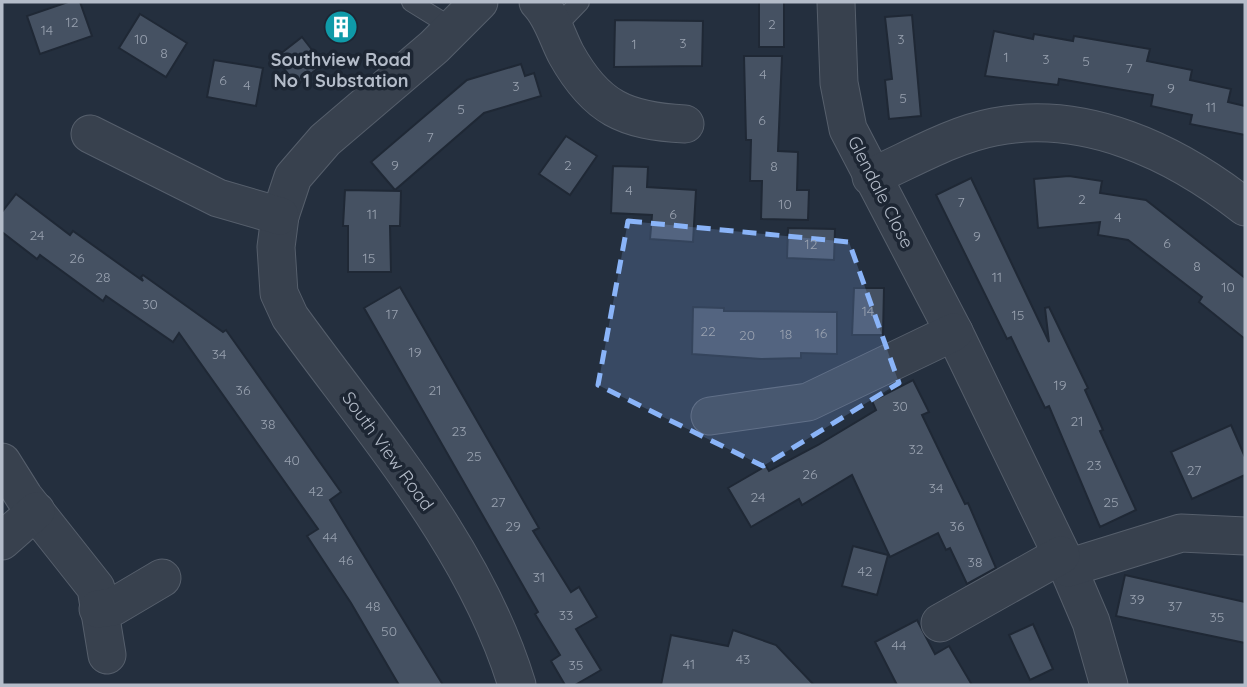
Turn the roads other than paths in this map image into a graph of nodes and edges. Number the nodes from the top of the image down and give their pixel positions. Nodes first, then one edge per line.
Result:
1 (411, 2) edge
2 (478, 2) edge
3 (580, 2) edge
4 (836, 2) edge
5 (546, 15) edge
6 (453, 28) junction
7 (685, 124) dead end
8 (90, 134) dead end
9 (871, 177) junction
10 (1245, 207) edge
11 (280, 216) junction
12 (954, 332) junction
13 (710, 416) dead end
14 (2, 461) edge
15 (36, 511) junction
16 (1245, 536) edge
17 (2, 541) edge
18 (1064, 562) junction
19 (162, 578) dead end
20 (98, 609) junction
21 (940, 623) dead end
22 (107, 655) dead end
23 (517, 685) edge
24 (1109, 685) edge

1 - 6 lane
2 - 6 street, South View Road
3 - 5 lane
4 - 9 street, Glendale Close
5 - 7 street
6 - 11 street, South View Road
8 - 11 street
9 - 10 street
9 - 12 street, Glendale Close
11 - 23 street, South View Road
12 - 13 street
12 - 18 street, Glendale Close
14 - 15 street
15 - 17 street
15 - 20 street
16 - 18 street
18 - 21 street
18 - 24 street, Glendale Close
19 - 20 street
20 - 22 street

